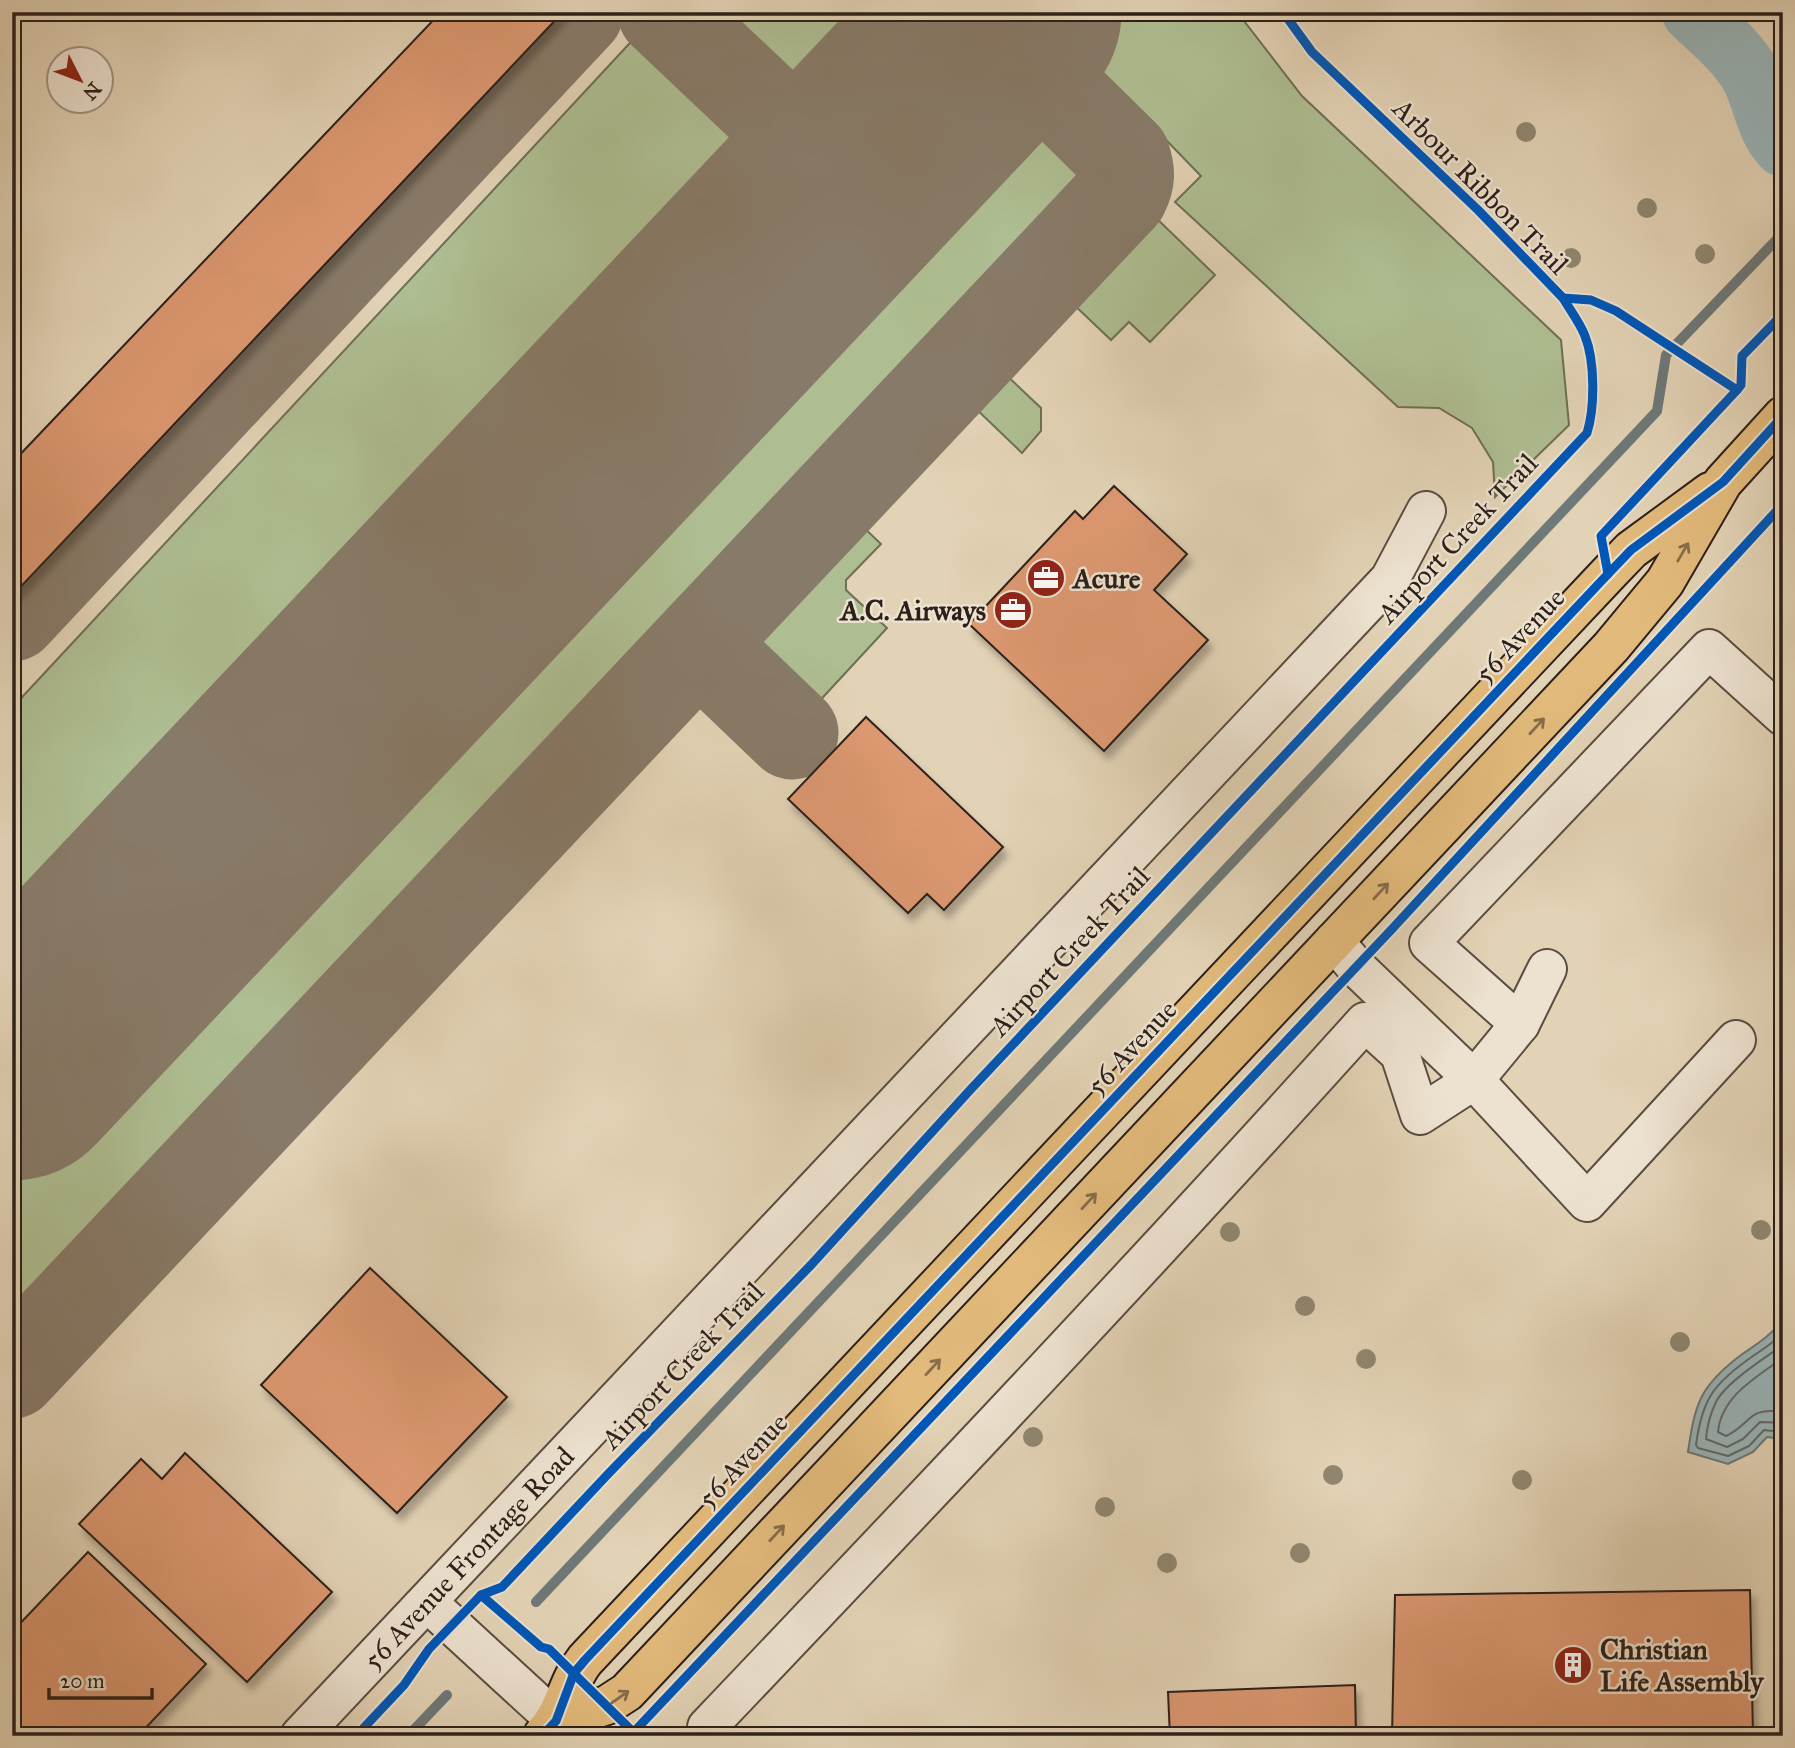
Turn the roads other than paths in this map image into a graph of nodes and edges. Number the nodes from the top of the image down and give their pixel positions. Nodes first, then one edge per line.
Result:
1 (1783, 416) edge
2 (1723, 482) junction
3 (1426, 511) dead end
4 (1783, 716) edge
5 (1316, 884) junction
6 (1334, 941) junction
7 (1547, 969) dead end
8 (1520, 1024) junction
9 (1735, 1040) dead end
10 (1474, 1080) junction
11 (427, 1602) junction
12 (707, 1727) dead end
13 (557, 1731) edge
14 (300, 1736) edge

1 - 2 main road, 56 Avenue
2 - 5 main road, 56 Avenue
6 -> 2 main road, 56 Avenue
3 - 11 street, 56 Avenue Frontage Road
4 - 8 street
5 - 6 main road
5 - 13 main road, 56 Avenue
6 - 10 street
13 -> 6 main road, 56 Avenue
7 - 8 street
8 - 10 street
9 - 10 street
10 - 12 street
11 - 13 street
11 - 14 street, 56 Avenue Frontage Road

